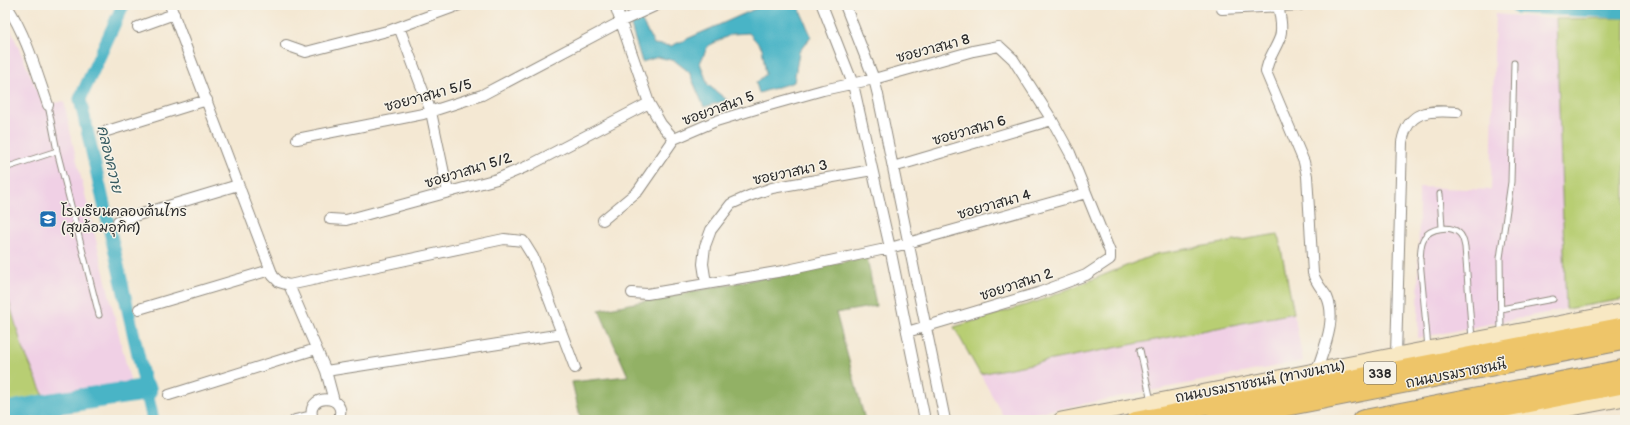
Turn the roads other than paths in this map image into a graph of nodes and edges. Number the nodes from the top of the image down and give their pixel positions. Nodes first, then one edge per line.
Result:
1 (459, 5) edge
2 (616, 5) edge
3 (657, 5) edge
4 (822, 5) edge
5 (845, 5) edge
6 (1300, 5) edge
7 (7, 6) edge
8 (1278, 6) edge
9 (1222, 8) dead end
10 (172, 10) edge
11 (622, 21) junction
12 (138, 27) dead end
13 (399, 27) junction
14 (286, 45) dead end
15 (1514, 63) dead end
16 (874, 79) junction
17 (853, 84) junction
18 (207, 100) junction
19 (649, 103) junction
20 (48, 105) joint
21 (431, 112) junction
22 (1457, 112) dead end
23 (1052, 120) junction
24 (104, 132) dead end
25 (297, 139) dead end
26 (674, 139) junction
27 (56, 151) junction
28 (893, 167) junction
29 (5, 168) edge
30 (872, 170) junction
31 (238, 185) junction
32 (448, 192) junction
33 (1086, 193) junction
34 (1440, 194) dead end
35 (330, 219) dead end
36 (603, 220) dead end
37 (118, 221) dead end
38 (1442, 228) junction
39 (909, 243) junction
40 (890, 248) junction
41 (270, 270) junction
42 (706, 283) junction
43 (289, 285) junction
44 (632, 293) dead end
45 (1553, 299) dead end
46 (139, 309) dead end
47 (1501, 309) junction
48 (1625, 311) edge
49 (99, 315) dead end
50 (1625, 325) edge
51 (927, 327) junction
52 (907, 332) junction
53 (562, 334) junction
54 (1501, 335) junction
55 (1472, 340) junction
56 (1625, 340) edge
57 (1428, 348) junction
58 (316, 349) junction
59 (1140, 350) dead end
60 (1396, 355) junction
61 (575, 368) dead end
62 (1625, 369) edge
63 (1317, 370) junction
64 (326, 371) junction
65 (1625, 386) edge
66 (169, 395) dead end
67 (1625, 398) edge
68 (334, 401) junction
69 (1151, 402) junction
70 (1545, 417) edge
71 (312, 418) edge
72 (295, 420) edge
73 (338, 420) edge
74 (925, 420) edge
75 (945, 420) edge
76 (1061, 420) edge
77 (1135, 420) edge
78 (1215, 420) edge
79 (1362, 420) edge
80 (1448, 420) edge
81 (1507, 420) edge

1 - 13 street
2 - 11 street
3 - 11 street, ซอยวาสนา 5/5
4 - 17 street
5 - 16 street
6 - 8 street
7 - 20 street
8 - 9 street
8 - 63 street
10 - 12 street
10 - 18 street
11 - 19 street
11 - 21 street, ซอยวาสนา 5/5
13 - 14 street
13 - 21 street
15 - 47 lane
16 - 17 street, ซอยวาสนา 8
16 - 23 street, ซอยวาสนา 8
16 - 28 street
17 - 26 street, ซอยวาสนา 5
17 - 30 street
18 - 24 street
18 - 31 street
19 - 26 street
19 - 32 street, ซอยวาสนา 5/2
20 - 27 lane
21 - 25 street, ซอยวาสนา 5/5
21 - 32 street
22 - 60 street
23 - 28 street, ซอยวาสนา 6
23 - 33 street
26 - 36 street, ซอยวาสนา 5
27 - 29 lane
27 - 49 lane
28 - 39 street
30 - 40 street
30 - 42 street, ซอยวาสนา 3
31 - 37 street
31 - 41 street
32 - 35 street, ซอยวาสนา 5/2
33 - 39 street, ซอยวาสนา 4
33 - 51 street, ซอยวาสนา 2
34 - 38 lane
38 - 55 lane
38 - 57 lane
39 - 40 street, ซอยวาสนา 4
39 - 51 street
40 - 42 street, ซอยวาสนา 4
40 - 52 street
41 - 43 street
41 - 46 street
42 - 44 street, ซอยวาสนา 4
43 - 53 street
43 - 58 street
45 - 47 lane
47 - 54 lane
48 - 54 main road, ถนนบรมราชชนนี (ทางขนาน) / 338
50 - 77 main road, 338
51 - 52 street, ซอยวาสนา 2
51 - 75 street
52 - 74 street
53 - 61 street
53 - 64 street
54 - 55 main road, ถนนบรมราชชนนี (ทางขนาน) / 338
55 - 57 main road, ถนนบรมราชชนนี (ทางขนาน) / 338
56 - 78 highway, ถนนบรมราชชนนี / 338
57 - 60 main road, ถนนบรมราชชนนี (ทางขนาน) / 338
58 - 64 street
58 - 66 street
59 - 69 lane
60 - 63 main road, ถนนบรมราชชนนี (ทางขนาน) / 338
62 - 79 highway, ถนนบรมราชชนนี
63 - 69 main road, ถนนบรมราชชนนี (ทางขนาน) / 338
64 - 68 street
65 - 80 main road
67 - 70 main road
68 - 71 street
68 - 73 street
69 - 76 main road, ถนนบรมราชชนนี (ทางขนาน) / 338
70 - 81 main road
71 - 72 street

